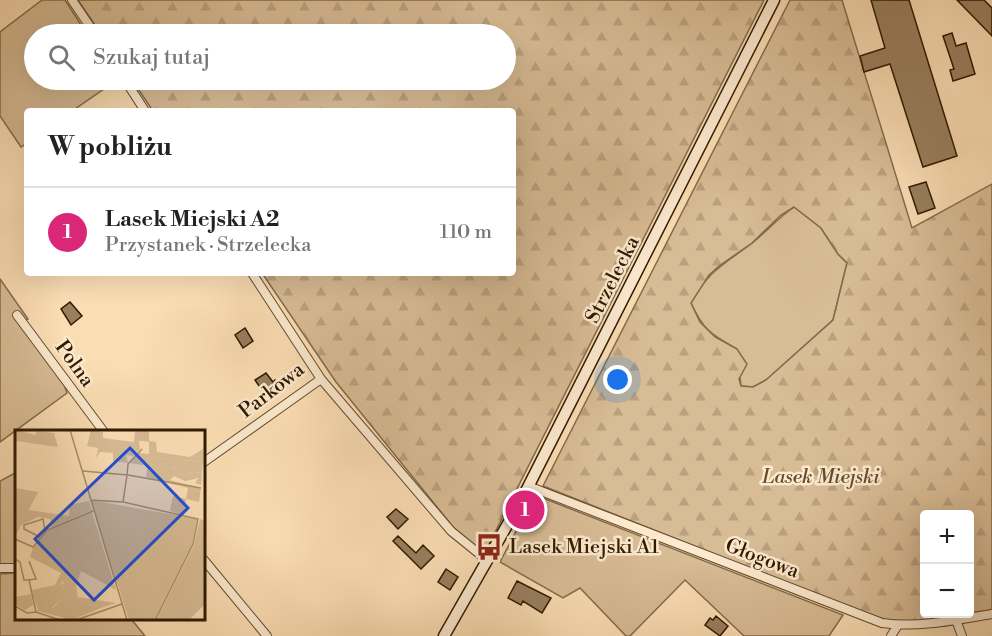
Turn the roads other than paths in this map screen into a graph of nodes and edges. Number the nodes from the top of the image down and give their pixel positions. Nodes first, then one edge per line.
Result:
1 (72, 0) edge
2 (774, 0) edge
3 (88, 24) edge
4 (131, 90) edge
5 (143, 108) edge
6 (254, 276) edge
7 (17, 315) dead end
8 (321, 379) junction
9 (103, 430) edge
10 (206, 461) edge
11 (528, 486) junction
12 (488, 561) junction
13 (206, 562) edge
14 (992, 614) edge
15 (956, 620) junction
16 (898, 625) junction
17 (267, 636) edge
18 (444, 636) edge
19 (891, 636) edge
20 (962, 636) edge

1 - 3 street
2 - 11 street, Strzelecka
4 - 5 street
6 - 8 street, Parkowa
7 - 9 street, Polna
8 - 10 street, Parkowa
8 - 12 street
11 - 12 street, Strzelecka
11 - 16 street, Głogowa
12 - 18 street, Strzelecka
13 - 17 street
14 - 15 street, Głogowa
15 - 16 street, Głogowa
15 - 20 street
16 - 19 street

